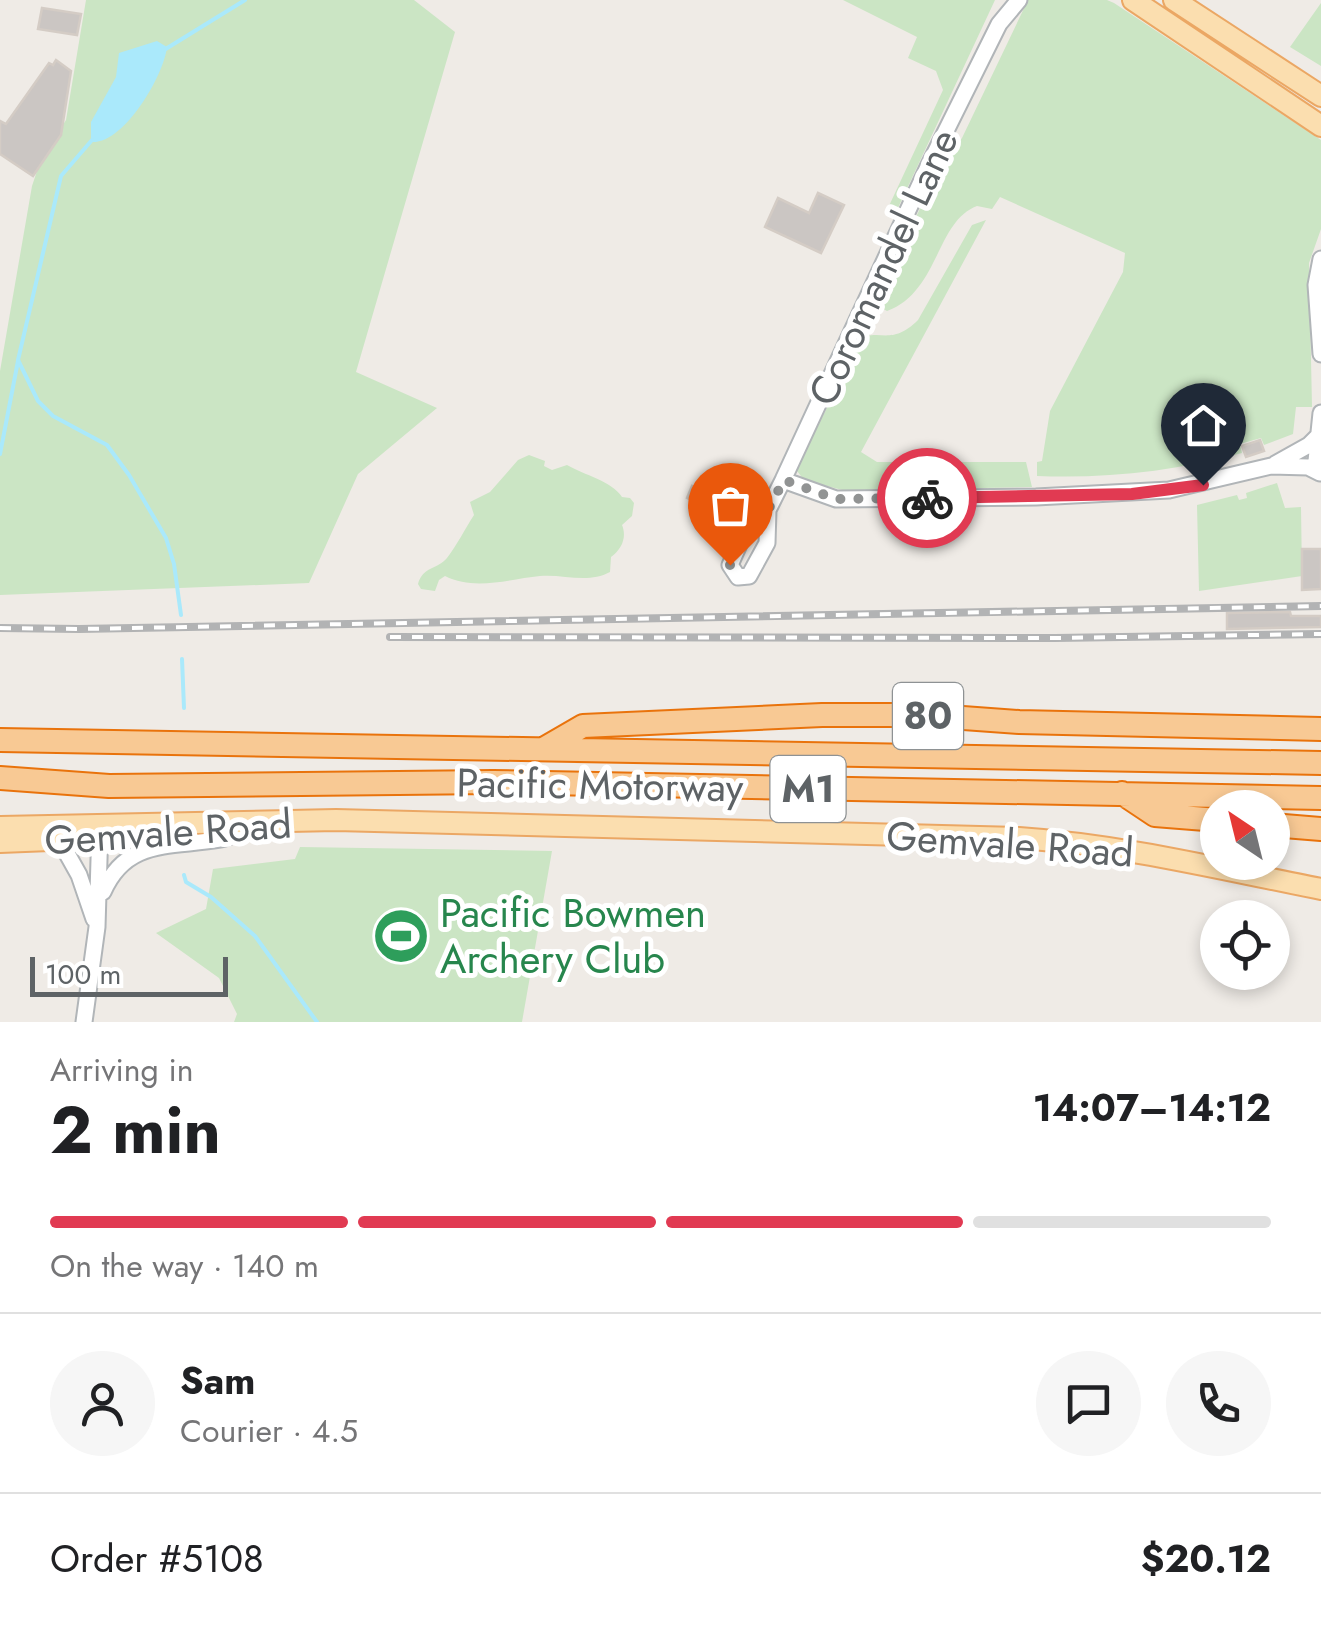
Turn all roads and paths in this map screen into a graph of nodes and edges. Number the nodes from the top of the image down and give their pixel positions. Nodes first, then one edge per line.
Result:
1 (1005, 0) edge
2 (1020, 0) edge
3 (1133, 0) edge
4 (1174, 0) edge
5 (999, 24) junction
6 (1321, 96) edge
7 (1321, 126) edge
8 (1321, 258) edge
9 (1321, 314) edge
10 (1321, 354) edge
11 (1321, 413) edge
12 (1318, 436) junction
13 (1271, 466) junction
14 (1321, 473) edge
15 (784, 480) junction
16 (768, 510) dead end
17 (1321, 728) edge
18 (0, 740) edge
19 (542, 750) junction
20 (1321, 762) edge
21 (0, 778) edge
22 (1122, 793) junction
23 (1321, 798) edge
24 (1200, 819) edge
25 (336, 820) junction
26 (1290, 826) edge
27 (0, 827) edge
28 (251, 827) junction
29 (1321, 829) edge
30 (101, 833) junction
31 (42, 840) junction
32 (0, 842) edge
33 (1321, 890) edge
34 (98, 904) junction
35 (97, 927) junction
36 (84, 1022) edge

1 - 5 street, Coromandel Lane
2 - 5 street, Coromandel Lane
3 - 7 main road
4 - 6 main road
5 - 15 street, Coromandel Lane
8 - 9 street
9 - 10 street
11 - 12 street
12 - 13 street
12 - 14 street
13 - 14 street
13 - 15 street
15 - 16 street, Coromandel Lane
17 - 19 highway, 80
18 - 19 highway, Pacific Motorway / M1
19 - 20 highway, Pacific Motorway / M1
21 - 22 highway, Pacific Motorway / M1
22 - 23 highway, Pacific Motorway / M1
22 - 24 highway
25 - 28 main road, Gemvale Road
25 - 30 main road, Gemvale Road
25 - 33 main road, Gemvale Road
26 - 29 highway
27 - 30 main road, Gemvale Road
28 - 30 main road, Gemvale Road
28 - 34 street
30 - 31 main road, Gemvale Road
30 - 34 street
31 - 32 main road, Gemvale Road
31 - 35 street
34 - 35 street
35 - 36 street

